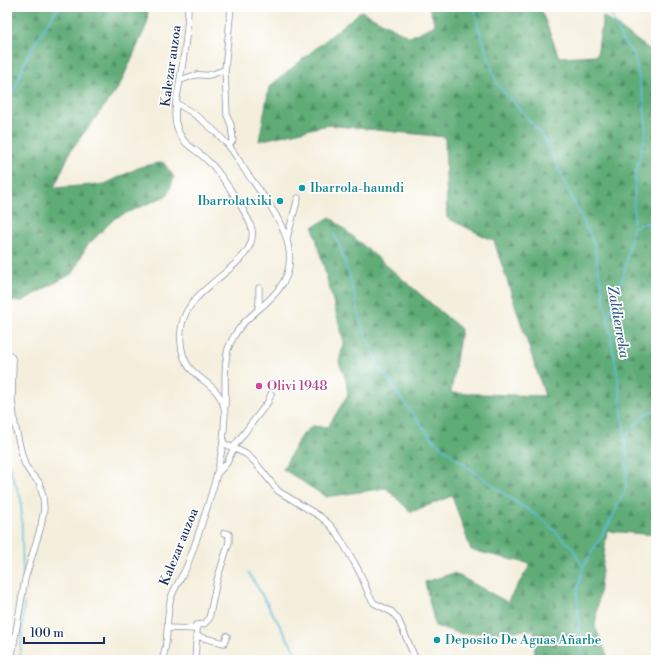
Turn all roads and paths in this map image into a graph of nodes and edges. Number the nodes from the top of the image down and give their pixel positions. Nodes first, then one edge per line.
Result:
1 (188, 7) edge
2 (231, 7) edge
3 (225, 70) junction
4 (180, 80) junction
5 (176, 103) junction
6 (229, 146) junction
7 (298, 198) dead end
8 (287, 238) junction
9 (259, 288) dead end
10 (258, 309) junction
11 (7, 352) edge
12 (271, 394) dead end
13 (225, 414) junction
14 (223, 442) junction
15 (234, 448) junction
16 (216, 475) junction
17 (224, 533) dead end
18 (168, 628) junction
19 (196, 629) junction
20 (196, 636) junction
21 (227, 636) dead end
22 (11, 660) edge
23 (162, 660) edge
24 (195, 660) edge
25 (416, 660) edge

1 - 4 street, Kalezar auzoa
2 - 3 street
3 - 4 street
3 - 6 street
4 - 5 street, Kalezar auzoa
5 - 6 street
5 - 13 street, Kalezar auzoa
6 - 8 street
7 - 8 street
8 - 10 street
9 - 10 street
10 - 13 street
11 - 22 street
12 - 15 street
13 - 14 street, Kalezar auzoa
14 - 15 street
14 - 16 street, Kalezar auzoa
15 - 16 street
15 - 25 street
16 - 18 street, Kalezar auzoa
17 - 19 street
18 - 19 street
18 - 23 street, Kalezar auzoa
19 - 20 street
20 - 21 street
20 - 24 street

